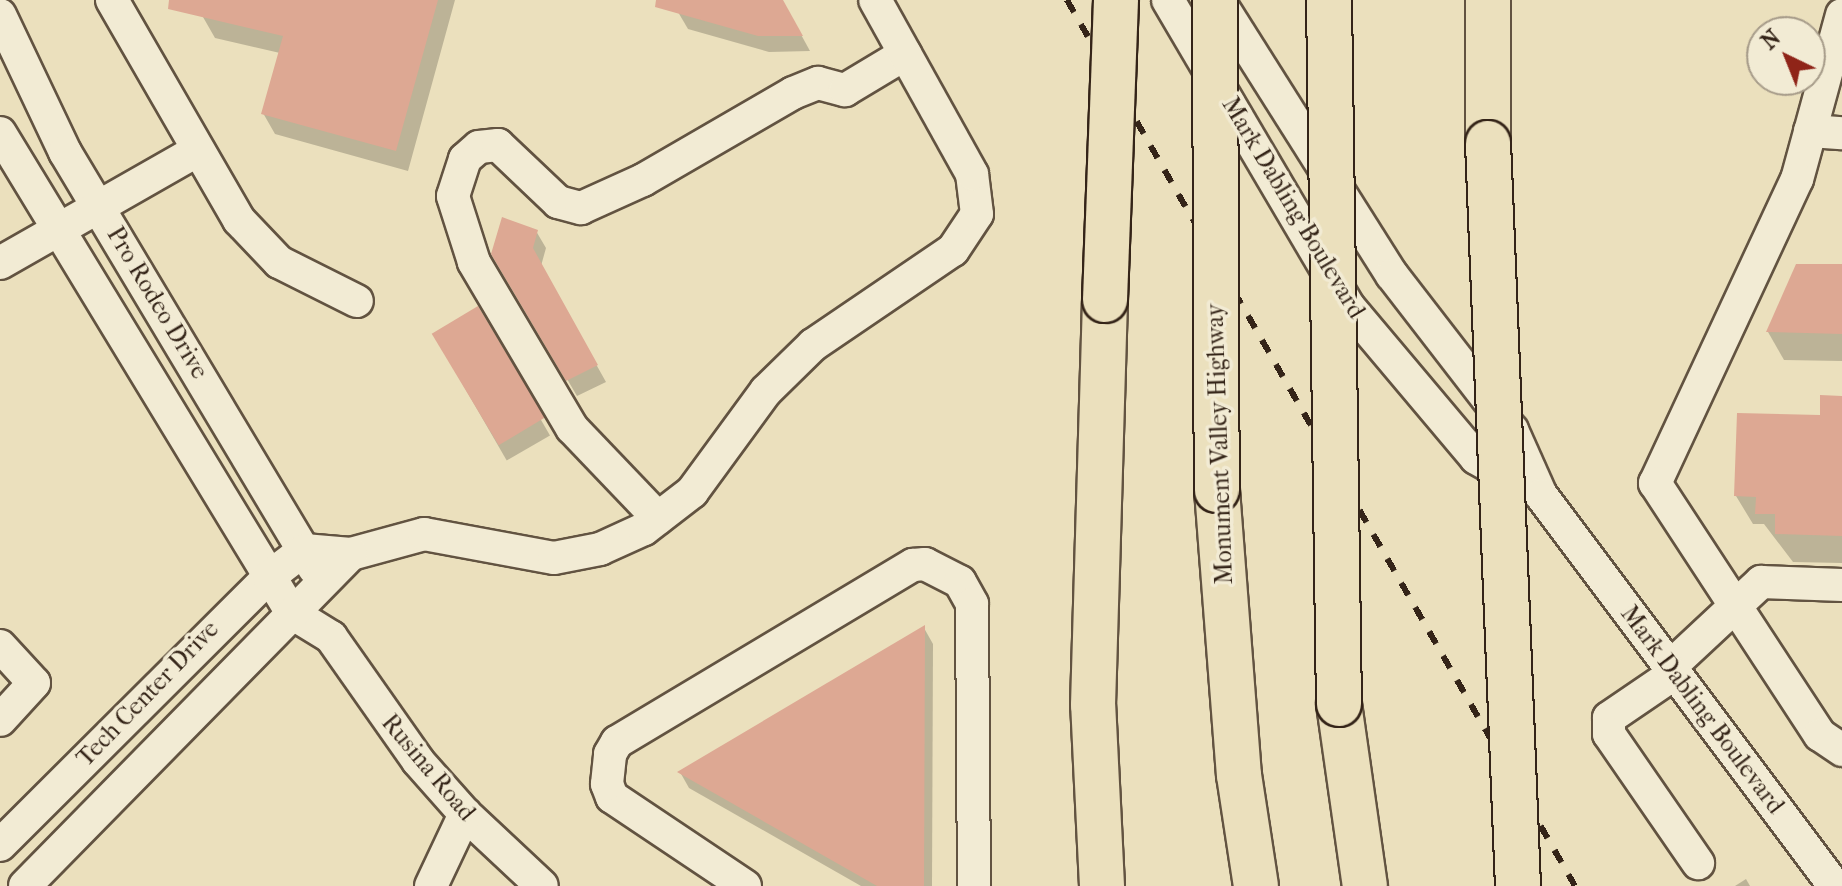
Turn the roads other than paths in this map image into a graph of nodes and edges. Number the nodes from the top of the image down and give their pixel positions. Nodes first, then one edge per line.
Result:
1 (112, 0) edge
2 (875, 0) edge
3 (1116, 0) edge
4 (1168, 0) edge
5 (1217, 0) edge
6 (1329, 0) edge
7 (1488, 0) edge
8 (0, 15) edge
9 (1842, 15) edge
10 (905, 54) junction
11 (1836, 55) edge
12 (1810, 131) junction
13 (0, 133) edge
14 (1842, 133) edge
15 (196, 151) junction
16 (97, 204) junction
17 (57, 230) junction
18 (0, 263) edge
19 (357, 301) dead end
20 (1541, 495) junction
21 (658, 518) junction
22 (304, 550) junction
23 (351, 554) junction
24 (269, 577) junction
25 (1842, 585) edge
26 (324, 587) junction
27 (1737, 604) junction
28 (292, 613) junction
29 (331, 637) junction
30 (0, 646) edge
31 (1673, 670) junction
32 (0, 720) edge
33 (1842, 750) edge
34 (465, 814) junction
35 (0, 845) edge
36 (1698, 863) dead end
37 (19, 884) edge
38 (431, 884) edge
39 (542, 886) edge
40 (745, 886) edge
41 (974, 886) edge
42 (1102, 886) edge
43 (1256, 886) edge
44 (1365, 886) edge
45 (1518, 886) edge
46 (1835, 886) edge

1 - 15 street
2 - 10 street
3 - 42 highway, bridge
4 - 20 street, Mark Dabling Boulevard
5 - 20 street, Mark Dabling Boulevard
5 - 43 highway, Monument Valley Highway, bridge
6 - 44 highway, bridge
7 - 45 highway, bridge
8 - 16 street, Pro Rodeo Drive
9 - 11 street
10 - 21 street
10 - 21 street
11 - 12 street
12 - 14 street
12 - 27 street
13 - 17 street, Pro Rodeo Drive
15 - 16 street
15 - 19 street
16 - 17 street
16 - 22 street, Pro Rodeo Drive
17 - 18 street
17 - 24 street, Pro Rodeo Drive
20 - 31 street, Mark Dabling Boulevard
21 - 23 street
22 - 23 street
22 - 24 street, Tech Center Drive
22 - 26 street, Pro Rodeo Drive
23 - 26 street, Tech Center Drive
24 - 28 street, Pro Rodeo Drive
24 - 35 street, Tech Center Drive
25 - 27 street
26 - 28 street, Tech Center Drive
26 - 29 street, Rusina Road
27 - 31 street
27 - 33 street
28 - 29 street, Rusina Road
28 - 37 street, Tech Center Drive
29 - 34 street, Rusina Road
30 - 32 street
31 - 36 street
31 - 46 street, Mark Dabling Boulevard
34 - 38 street
34 - 39 street, Rusina Road
40 - 41 street

